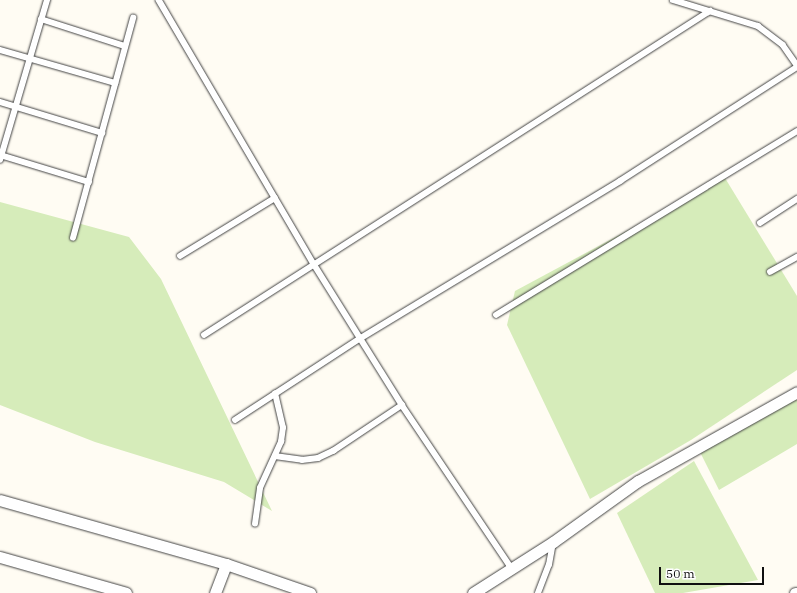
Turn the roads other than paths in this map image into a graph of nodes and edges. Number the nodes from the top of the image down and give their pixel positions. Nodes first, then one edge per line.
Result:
1 (47, 0) edge
2 (159, 0) edge
3 (673, 0) edge
4 (710, 11) junction
5 (41, 18) junction
6 (132, 18) dead end
7 (125, 46) junction
8 (0, 50) edge
9 (29, 59) junction
10 (797, 66) edge
11 (115, 84) junction
12 (0, 102) edge
13 (16, 107) junction
14 (797, 131) edge
15 (102, 133) junction
16 (0, 157) edge
17 (89, 182) junction
18 (275, 198) junction
19 (797, 199) edge
20 (760, 223) dead end
21 (72, 238) dead end
22 (180, 256) dead end
23 (797, 257) edge
24 (314, 264) junction
25 (770, 272) dead end
26 (496, 315) dead end
27 (204, 335) dead end
28 (360, 338) junction
29 (797, 392) edge
30 (275, 394) junction
31 (402, 405) junction
32 (235, 420) dead end
33 (275, 456) junction
34 (0, 500) edge
35 (255, 524) dead end
36 (553, 542) junction
37 (0, 557) edge
38 (226, 564) junction
39 (511, 567) junction
40 (126, 593) edge
41 (215, 593) edge
42 (310, 593) edge
43 (473, 593) edge
44 (538, 593) edge

1 - 5 lane
2 - 18 lane
3 - 4 lane
4 - 10 lane
4 - 24 lane
5 - 7 lane
5 - 9 lane
6 - 7 lane
7 - 11 lane
8 - 9 lane
9 - 11 lane
9 - 13 lane
10 - 28 lane
11 - 15 lane
12 - 13 lane
13 - 15 lane
13 - 16 lane
14 - 26 lane
15 - 17 lane
16 - 17 lane
17 - 21 lane
18 - 22 lane
18 - 24 lane
19 - 20 lane
23 - 25 lane
24 - 27 lane
24 - 28 lane
28 - 30 lane
28 - 31 lane
29 - 36 street
30 - 32 lane
30 - 33 lane
31 - 33 lane
31 - 39 lane
33 - 35 lane
34 - 38 street
36 - 39 street
36 - 44 lane
37 - 40 street
38 - 41 street
38 - 42 street
39 - 43 street

